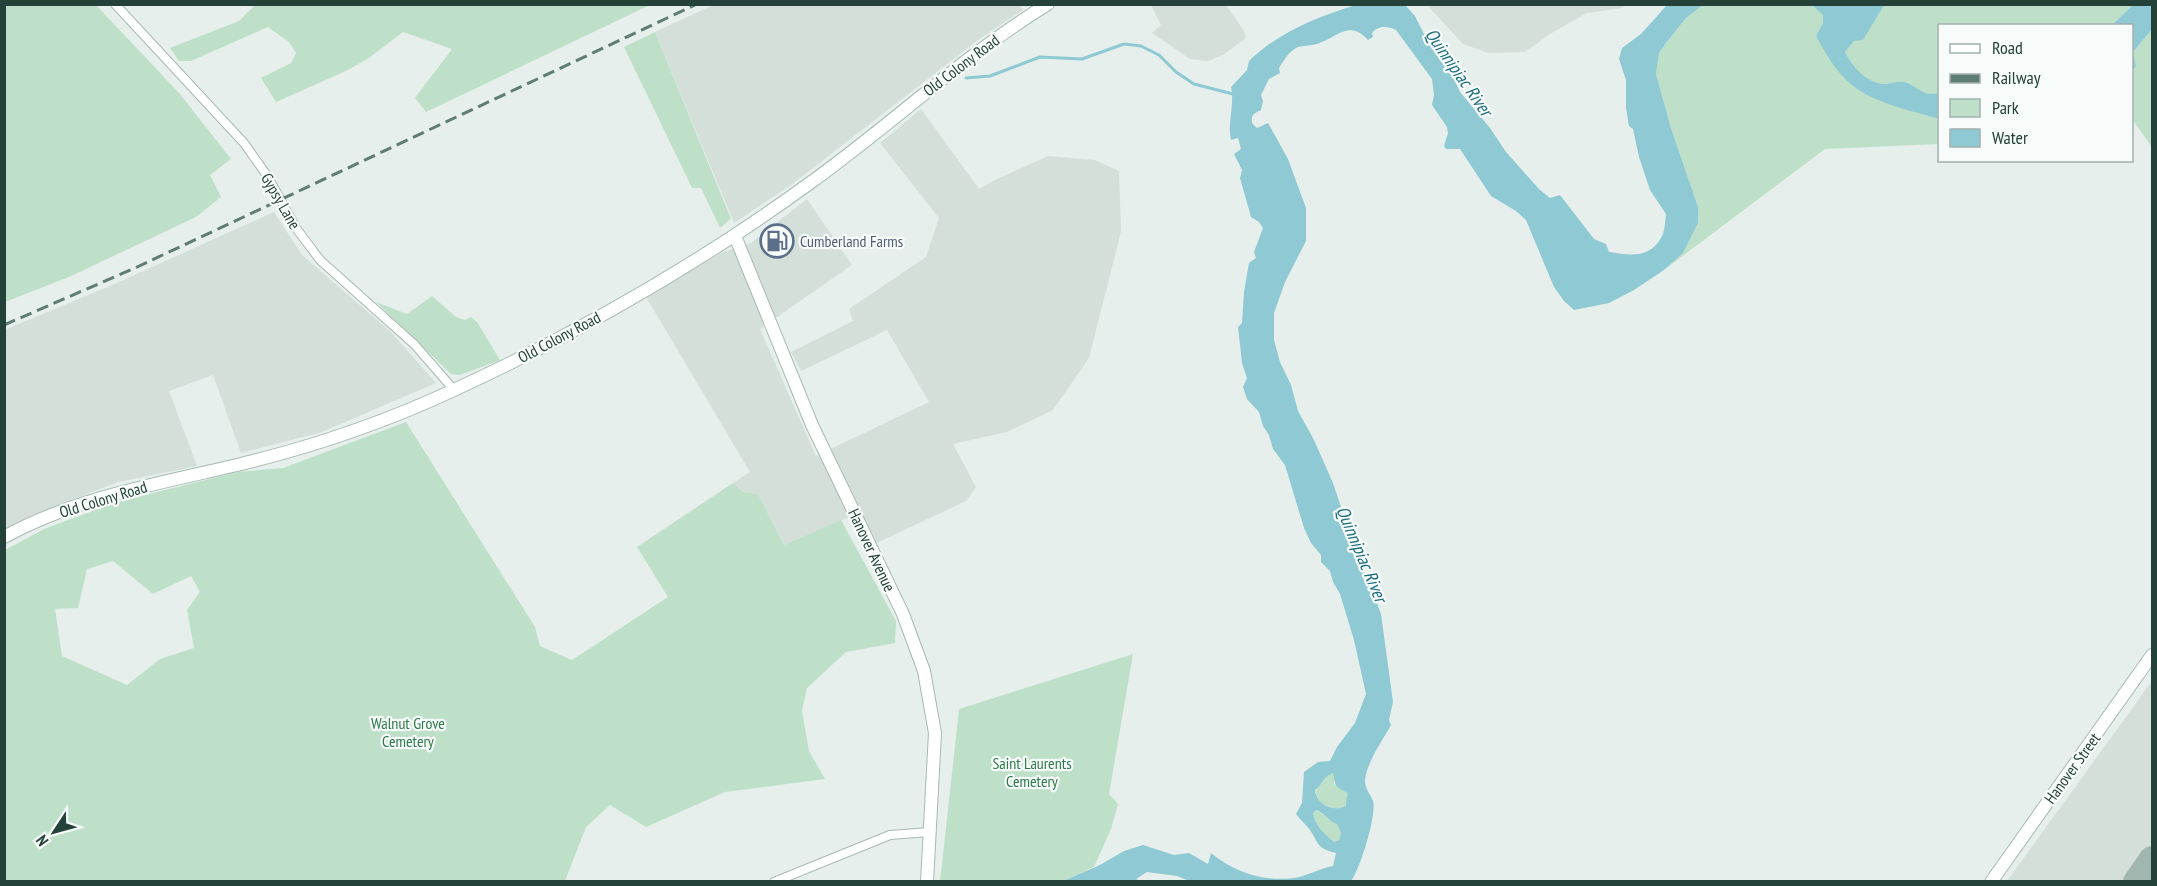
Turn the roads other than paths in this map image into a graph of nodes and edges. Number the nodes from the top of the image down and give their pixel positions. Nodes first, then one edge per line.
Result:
1 (115, 4) edge
2 (1048, 4) edge
3 (735, 236) junction
4 (454, 390) junction
5 (4, 537) edge
6 (2152, 655) edge
7 (930, 832) junction
8 (776, 881) edge
9 (927, 882) edge
10 (1991, 882) edge

1 - 4 street, Gypsy Lane
2 - 3 main road, Old Colony Road
3 - 4 main road, Old Colony Road
3 - 7 main road, Hanover Avenue
4 - 5 main road, Old Colony Road
6 - 10 main road, Hanover Street
7 - 8 street
7 - 9 main road, Hanover Avenue

